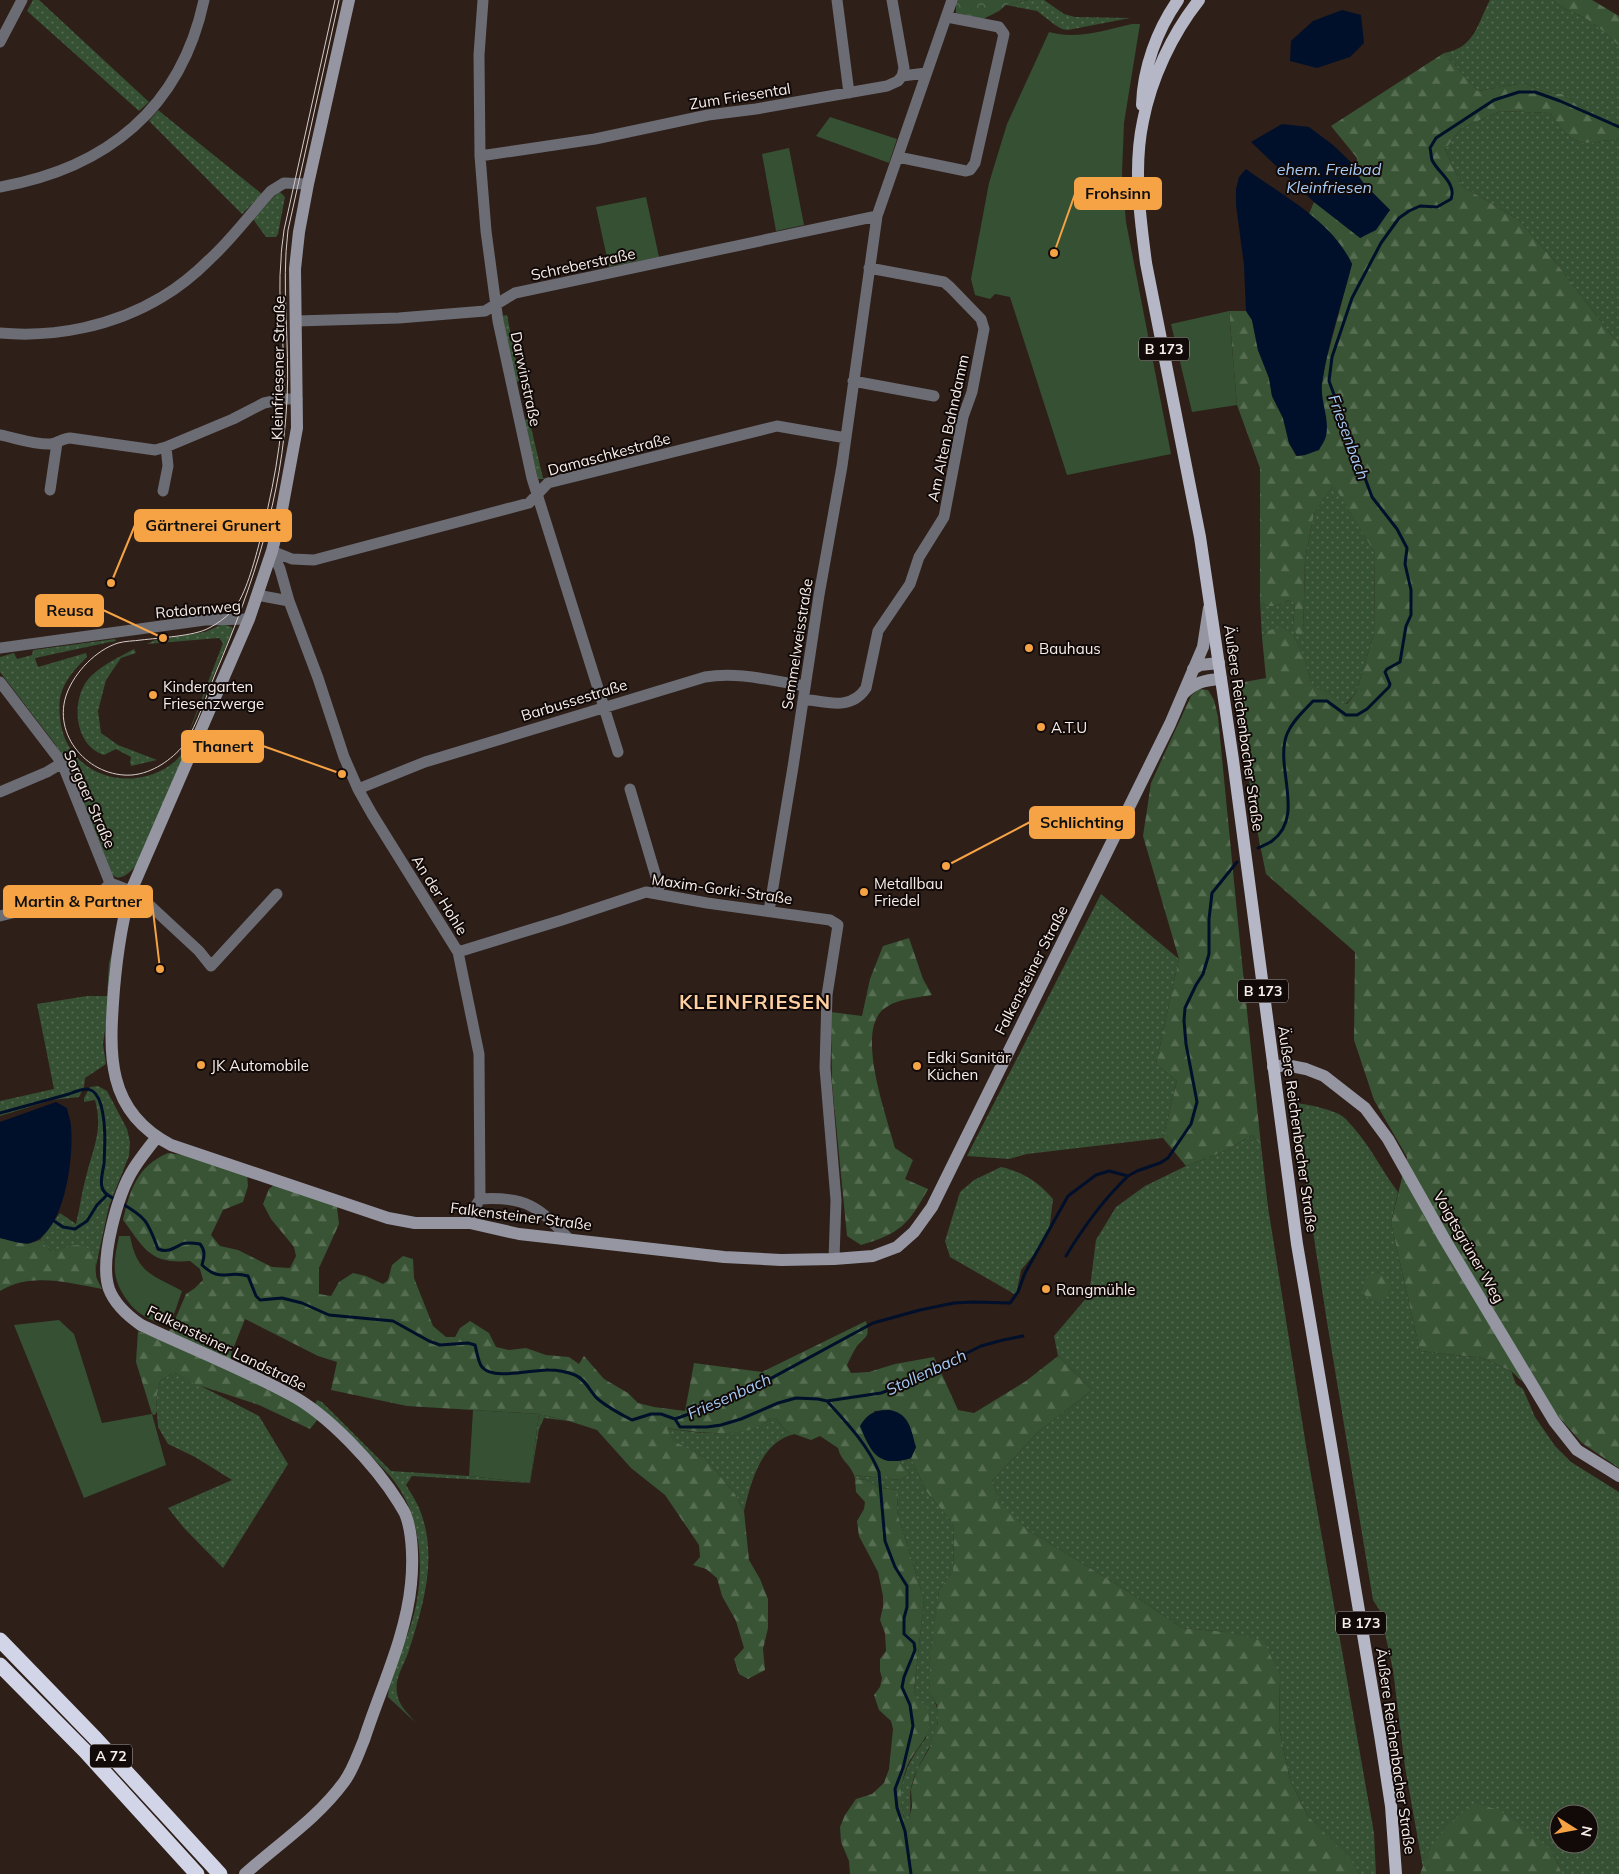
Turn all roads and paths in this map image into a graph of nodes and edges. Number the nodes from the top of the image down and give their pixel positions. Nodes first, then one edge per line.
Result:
1 (22, 0) edge
2 (204, 0) edge
3 (349, 0) edge
4 (483, 0) edge
5 (837, 0) edge
6 (892, 0) edge
7 (952, 0) edge
8 (1178, 0) edge
9 (1199, 0) edge
10 (947, 17) junction
11 (0, 42) edge
12 (926, 73) junction
13 (902, 76) junction
14 (849, 93) junction
15 (1143, 121) junction
16 (480, 156) junction
17 (898, 157) junction
18 (308, 184) junction
19 (0, 187) edge
20 (877, 216) junction
21 (869, 268) junction
22 (497, 304) junction
23 (296, 321) junction
24 (0, 333) edge
25 (853, 381) junction
26 (934, 396) dead end
27 (297, 399) junction
28 (0, 435) edge
29 (846, 438) junction
30 (57, 443) junction
31 (166, 447) junction
32 (50, 490) dead end
33 (164, 491) dead end
34 (538, 492) junction
35 (272, 551) junction
36 (257, 595) junction
37 (288, 601) junction
38 (1210, 603) junction
39 (249, 619) junction
40 (0, 648) edge
41 (1219, 663) junction
42 (1193, 669) junction
43 (1222, 679) junction
44 (0, 682) edge
45 (805, 686) junction
46 (1183, 694) junction
47 (804, 699) junction
48 (604, 706) junction
49 (618, 752) dead end
50 (62, 764) junction
51 (358, 789) junction
52 (630, 789) dead end
53 (0, 792) edge
54 (110, 883) junction
55 (131, 891) junction
56 (657, 893) junction
57 (277, 894) dead end
58 (769, 911) junction
59 (0, 916) edge
60 (458, 952) junction
61 (1273, 1067) junction
62 (157, 1137) junction
63 (480, 1199) junction
64 (470, 1223) junction
65 (569, 1239) junction
66 (834, 1259) junction
67 (1619, 1476) edge
68 (0, 1640) edge
69 (0, 1665) edge
70 (248, 1871) edge
71 (197, 1874) edge
72 (220, 1874) edge
73 (1396, 1874) edge

1 - 11 street
2 - 19 street
3 - 18 main road, Kleinfriesener Straße
4 - 16 street, Darwinstraße
5 - 14 street
6 - 13 street
7 - 10 street
8 - 15 main road, Äußere Reichenbacher Straße / B 173
9 - 15 main road, Äußere Reichenbacher Straße / B 173
10 - 12 street
10 - 17 street
12 - 13 street, Zum Friesental
12 - 17 street, Semmelweisstraße
13 - 14 street, Zum Friesental
14 - 16 street, Zum Friesental
15 - 38 main road, Äußere Reichenbacher Straße / B 173
16 - 22 street, Darwinstraße
17 - 20 street, Semmelweisstraße
18 - 23 main road, Kleinfriesener Straße
18 - 24 street
20 - 21 street, Semmelweisstraße
20 - 22 street, Schreberstraße
21 - 25 street, Semmelweisstraße
21 - 47 street, Am Alten Bahndamm
22 - 23 street, Schreberstraße
22 - 34 street, Darwinstraße
23 - 27 main road, Kleinfriesener Straße
25 - 26 street
25 - 29 street, Semmelweisstraße
27 - 31 street
27 - 35 main road, Kleinfriesener Straße
28 - 30 street
29 - 34 street, Damaschkestraße
29 - 45 street, Semmelweisstraße
30 - 31 street
30 - 32 street
31 - 33 street
34 - 35 street, Damaschkestraße
34 - 48 street, Darwinstraße
35 - 36 main road, Kleinfriesener Straße
35 - 37 street, An der Hohle
36 - 37 street
36 - 39 main road, Kleinfriesener Straße
37 - 51 street, An der Hohle
38 - 41 main road, Äußere Reichenbacher Straße / B 173
38 - 42 main road, Falkensteiner Straße
39 - 40 street, Rotdornweg
39 - 55 main road, Kleinfriesener Straße
41 - 42 main road
41 - 43 main road, Äußere Reichenbacher Straße / B 173
42 - 46 main road, Falkensteiner Straße
43 - 46 main road
43 - 61 main road, Äußere Reichenbacher Straße / B 173
44 - 50 street, Sorgaer Straße
45 - 47 street, Semmelweisstraße
45 - 48 street, Barbussestraße
46 - 66 main road, Falkensteiner Straße
47 - 58 street, Semmelweisstraße
48 - 49 street, Darwinstraße
48 - 51 street, Barbussestraße
50 - 53 street
50 - 54 street, Sorgaer Straße
51 - 60 street, An der Hohle
52 - 56 street
54 - 55 street
54 - 59 street
55 - 57 street
55 - 62 main road, Kleinfriesener Straße
56 - 58 street, Maxim-Gorki-Straße
56 - 60 street, Maxim-Gorki-Straße
58 - 66 street, Maxim-Gorki-Straße
60 - 63 street, An der Hohle
61 - 67 main road, Voigtsgrüner Weg
61 - 73 main road, Äußere Reichenbacher Straße / B 173
62 - 64 main road, Falkensteiner Straße
62 - 70 main road, Falkensteiner Landstraße
63 - 64 street, An der Hohle
63 - 65 street
64 - 65 main road, Falkensteiner Straße
65 - 66 main road, Falkensteiner Straße
68 - 72 highway, A 72
69 - 71 highway, A 72

